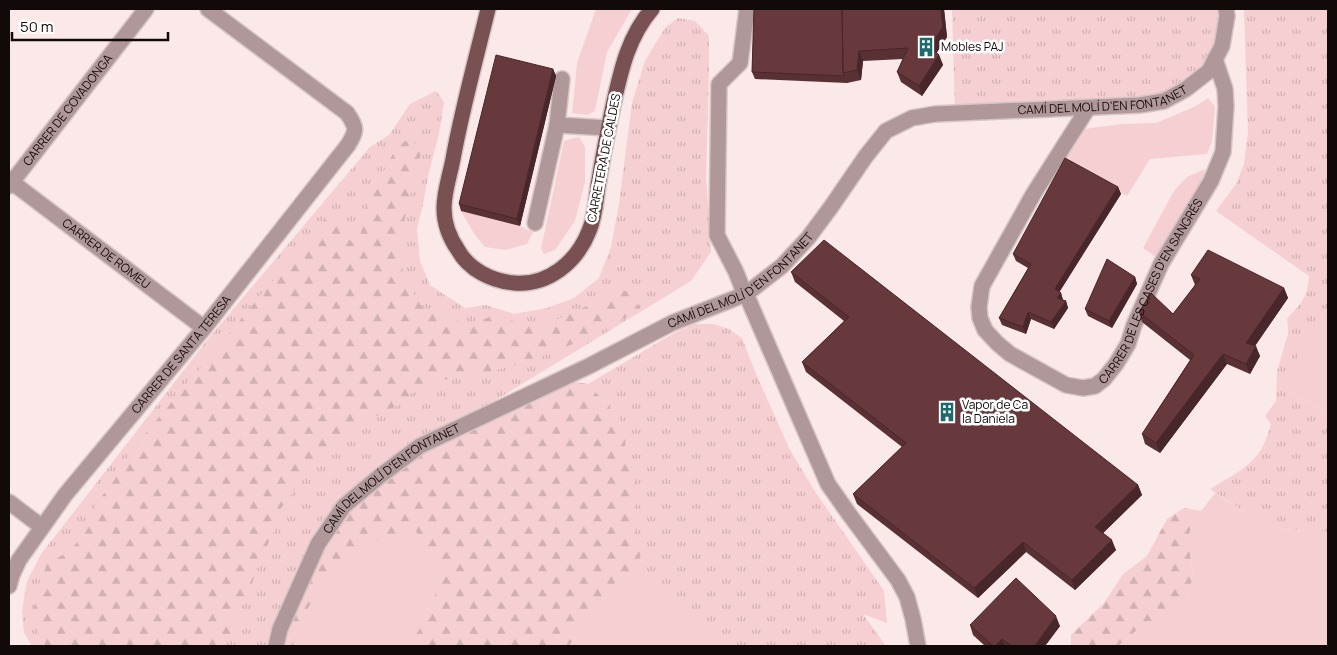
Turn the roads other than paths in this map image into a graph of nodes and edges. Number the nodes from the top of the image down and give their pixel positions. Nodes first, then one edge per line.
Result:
1 (146, 9) edge
2 (208, 9) edge
3 (488, 9) edge
4 (652, 9) edge
5 (747, 9) edge
6 (1226, 9) edge
7 (1215, 59) junction
8 (562, 79) dead end
9 (1088, 108) junction
10 (558, 125) junction
11 (608, 128) junction
12 (10, 182) edge
13 (535, 223) dead end
14 (745, 295) junction
15 (204, 328) junction
16 (9, 502) edge
17 (42, 527) junction
18 (9, 586) edge
19 (276, 646) edge
20 (918, 646) edge

1 - 12 street, CARRER DE COVADONGA
2 - 15 street, CARRER DE SANTA TERESA
3 - 11 main road, CARRETERA DE CALDES
4 - 11 main road, CARRETERA DE CALDES
5 - 14 street, CAMÍ DEL MOLÍ D'EN FONTANET
6 - 7 street, CAMÍ DEL MOLÍ D'EN FONTANET
7 - 9 street, CAMÍ DEL MOLÍ D'EN FONTANET
7 - 9 street, CARRER DE LES CASES D'EN SANGRÉS
8 - 10 street
9 - 14 street, CAMÍ DEL MOLÍ D'EN FONTANET
10 - 11 street
10 - 13 street
12 - 15 street, CARRER DE ROMEU
14 - 19 street, CAMÍ DEL MOLÍ D'EN FONTANET
14 - 20 street, CAMÍ DEL MOLÍ D'EN FONTANET
15 - 17 street, CARRER DE SANTA TERESA
16 - 17 street
17 - 18 street, CARRER DE SANTA TERESA

